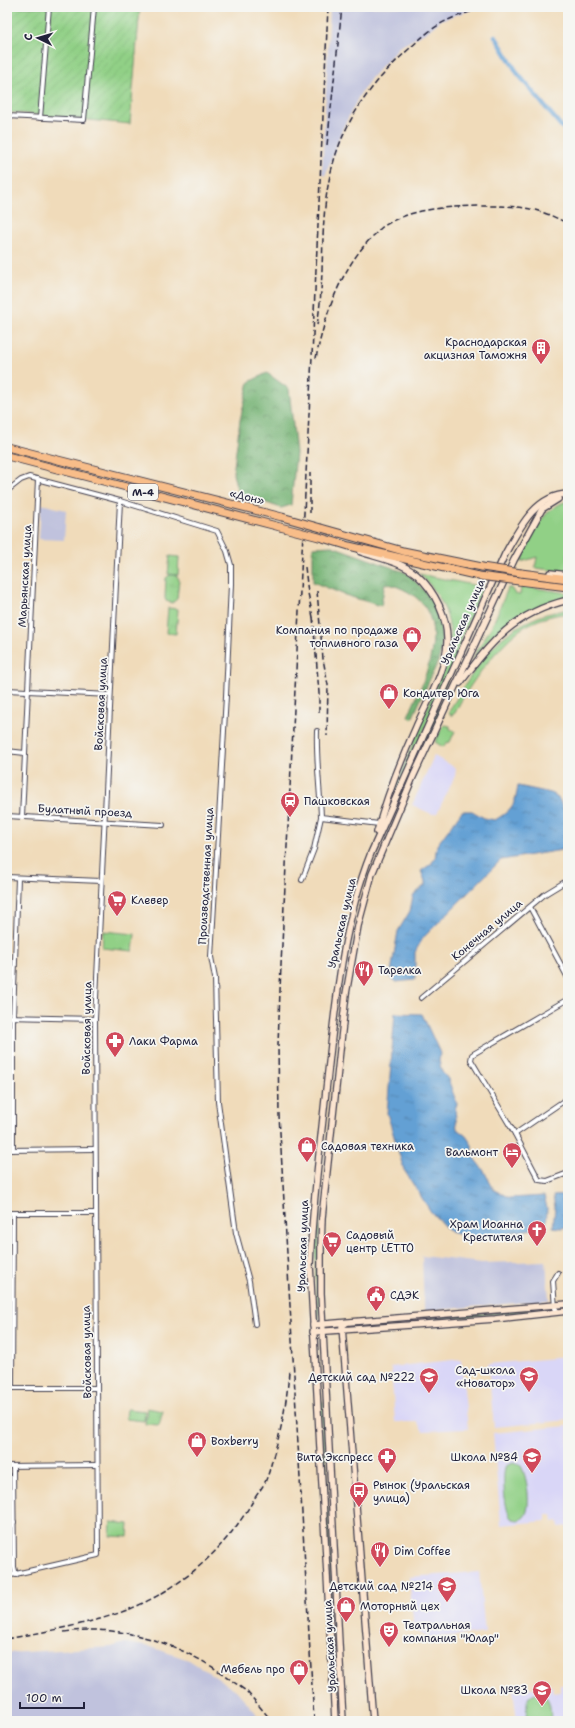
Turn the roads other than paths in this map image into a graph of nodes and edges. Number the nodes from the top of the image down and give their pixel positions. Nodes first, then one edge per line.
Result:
1 (49, 7) edge
2 (94, 7) edge
3 (7, 116) edge
4 (40, 118) junction
5 (7, 447) edge
6 (7, 456) edge
7 (38, 479) junction
8 (7, 491) edge
9 (568, 494) edge
10 (568, 498) edge
11 (120, 501) junction
12 (349, 546) junction
13 (521, 573) junction
14 (568, 575) edge
15 (568, 579) edge
16 (568, 587) edge
17 (568, 600) edge
18 (445, 688) junction
19 (7, 690) edge
20 (29, 691) junction
21 (452, 693) junction
22 (110, 695) junction
23 (317, 731) dead end
24 (7, 751) edge
25 (25, 753) junction
26 (7, 816) edge
27 (22, 817) junction
28 (321, 817) junction
29 (104, 821) junction
30 (379, 824) junction
31 (163, 825) dead end
32 (371, 853) junction
33 (7, 877) edge
34 (18, 878) junction
35 (302, 880) dead end
36 (568, 880) edge
37 (101, 881) junction
38 (530, 907) junction
39 (568, 978) edge
40 (420, 998) dead end
41 (568, 999) edge
42 (7, 1017) edge
43 (13, 1017) junction
44 (94, 1019) junction
45 (7, 1088) edge
46 (13, 1089) junction
47 (568, 1098) edge
48 (515, 1134) junction
49 (95, 1149) junction
50 (7, 1150) edge
51 (13, 1150) junction
52 (568, 1173) edge
53 (315, 1195) junction
54 (324, 1195) junction
55 (7, 1213) edge
56 (13, 1213) junction
57 (95, 1213) junction
58 (558, 1273) dead end
59 (568, 1304) edge
60 (551, 1305) junction
61 (568, 1311) edge
62 (559, 1313) junction
63 (549, 1314) junction
64 (256, 1324) dead end
65 (324, 1324) junction
66 (313, 1325) junction
67 (343, 1329) junction
68 (324, 1331) junction
69 (313, 1332) junction
70 (10, 1388) edge
71 (96, 1388) junction
72 (97, 1465) junction
73 (7, 1466) edge
74 (13, 1466) junction
75 (7, 1522) edge
76 (14, 1522) junction
77 (16, 1574) junction
78 (7, 1576) edge
79 (343, 1719) edge
80 (334, 1720) edge
81 (372, 1721) edge

1 - 4 street
2 - 4 street
3 - 4 street
5 - 13 highway, «Дон» / М-4, bridge
6 - 12 highway, «Дон» / М-4, bridge
7 - 8 street
7 - 11 street
7 - 20 street, Марьянская улица
9 - 18 main road, Уральская улица
10 - 21 main road, Уральская улица
11 - 22 street, Войсковая улица
11 - 64 street, Производственная улица
12 - 16 highway, «Дон» / М-4, bridge
12 - 30 main road
13 - 14 main road
13 - 15 highway, М-4
17 - 21 main road
18 - 21 main road
18 - 32 main road, Уральская улица
19 - 20 street
20 - 22 street
20 - 25 street, Марьянская улица
21 - 54 main road, Уральская улица
22 - 29 street, Войсковая улица
23 - 28 street
24 - 25 street
25 - 27 street, Марьянская улица
26 - 27 street, Булатный проезд
27 - 29 street, Булатный проезд
28 - 30 street
28 - 35 street
29 - 31 street, Булатный проезд
29 - 37 street, Войсковая улица
30 - 32 main road
32 - 53 main road, Уральская улица
33 - 34 street
34 - 37 street
34 - 43 street
36 - 38 street, Конечная улица
37 - 44 street, Войсковая улица
38 - 39 street
38 - 40 street, Конечная улица
41 - 48 street
42 - 43 street
43 - 44 street
43 - 46 street
44 - 49 street, Войсковая улица
45 - 46 street
46 - 51 street
47 - 48 street
48 - 52 street
49 - 51 street
49 - 57 street, Войсковая улица
50 - 51 street
53 - 54 street
53 - 66 main road, Уральская улица
54 - 65 main road, Уральская улица
55 - 56 street
56 - 57 street
56 - 70 street
57 - 71 street, Войсковая улица
58 - 60 street
59 - 60 main road
60 - 62 street
60 - 63 street
60 - 67 main road
61 - 62 main road
62 - 63 main road
63 - 67 main road
65 - 66 main road
65 - 67 main road
65 - 68 main road, Уральская улица
66 - 69 main road, Уральская улица
67 - 68 main road
67 - 81 main road
68 - 69 main road
68 - 79 main road, Уральская улица
69 - 80 main road, Уральская улица
70 - 71 street
71 - 72 street, Войсковая улица
72 - 74 street
72 - 77 street, Войсковая улица
73 - 74 street
74 - 76 street
75 - 76 street
76 - 77 street
77 - 78 street
79 - 80 main road

